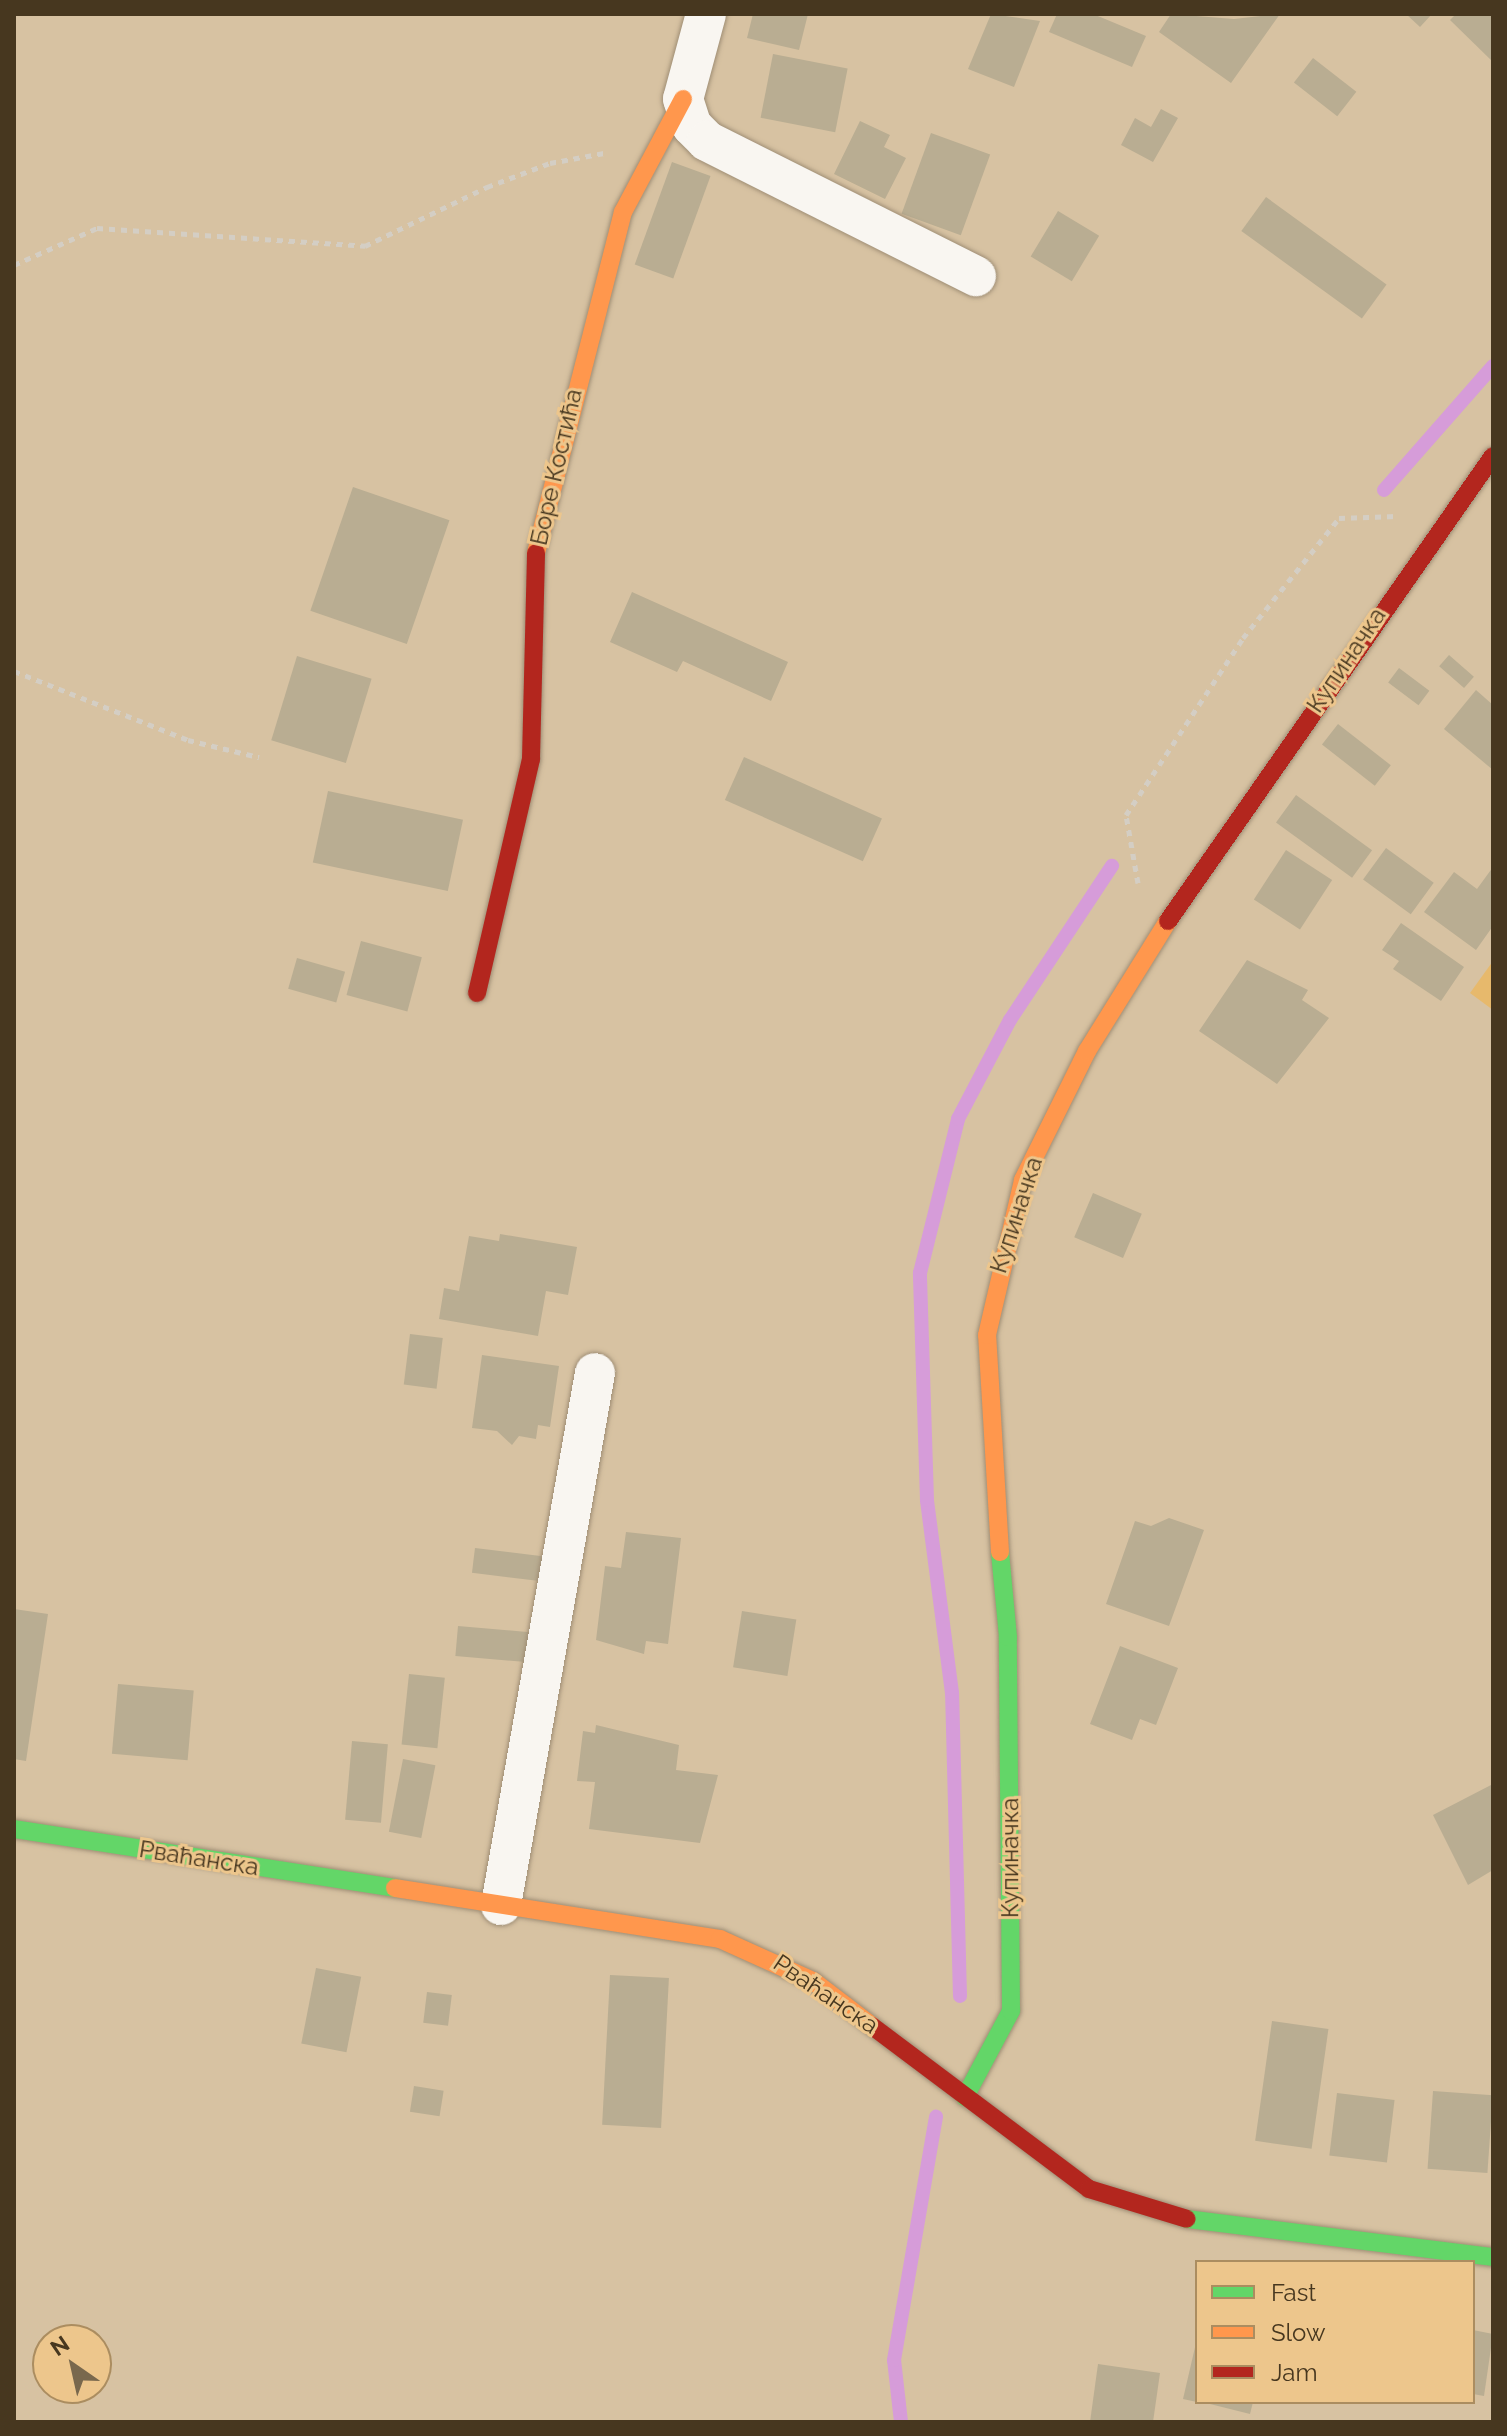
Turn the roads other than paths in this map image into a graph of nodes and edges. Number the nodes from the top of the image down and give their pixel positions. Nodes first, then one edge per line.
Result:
1 (706, 14) edge
2 (683, 99) junction
3 (976, 276) dead end
4 (1493, 456) edge
5 (477, 993) dead end
6 (595, 1373) dead end
7 (14, 1829) edge
8 (501, 1905) junction
9 (965, 2097) junction
10 (1493, 2257) edge

1 - 2 street, Боре Костића
2 - 3 street
2 - 5 street, Боре Костића
4 - 9 street, Купиначка
6 - 8 street
7 - 8 street, Рваћанска
8 - 9 street, Рваћанска
9 - 10 street, Рваћанска

